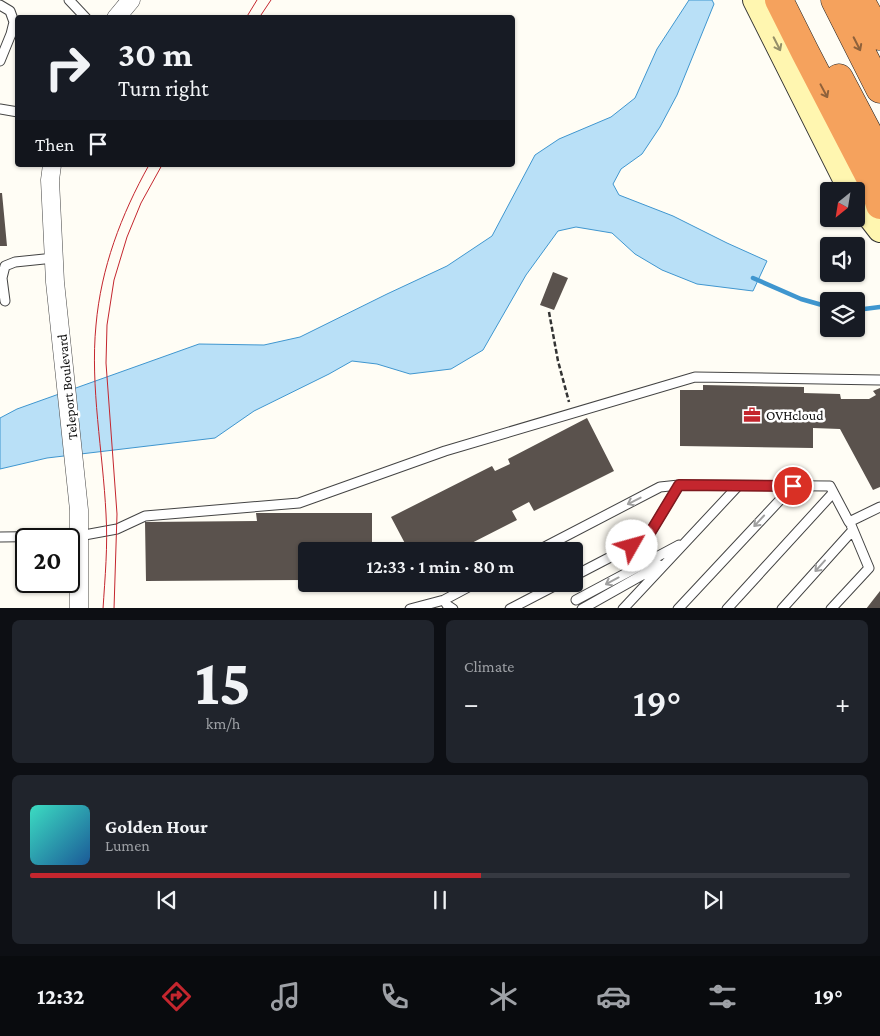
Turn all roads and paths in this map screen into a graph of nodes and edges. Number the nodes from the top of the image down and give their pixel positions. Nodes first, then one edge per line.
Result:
1 (69, 0) edge
2 (131, 0) edge
3 (755, 0) edge
4 (779, 0) edge
5 (791, 0) edge
6 (835, 0) edge
7 (860, 0) edge
8 (0, 5) edge
9 (83, 15) edge
10 (118, 15) edge
11 (880, 36) edge
12 (0, 61) edge
13 (880, 89) edge
14 (0, 109) edge
15 (15, 112) edge
16 (880, 156) edge
17 (52, 167) edge
18 (846, 182) edge
19 (880, 205) edge
20 (865, 211) edge
21 (880, 230) edge
22 (54, 258) junction
23 (5, 300) dead end
24 (549, 312) dead end
25 (880, 380) edge
26 (573, 413) junction
27 (679, 485) junction
28 (738, 486) junction
29 (793, 486) junction
30 (833, 493) junction
31 (880, 507) edge
32 (851, 526) junction
33 (79, 528) edge
34 (80, 536) edge
35 (0, 537) edge
36 (15, 537) edge
37 (686, 541) junction
38 (554, 542) edge
39 (668, 561) junction
40 (583, 571) edge
41 (459, 592) edge
42 (542, 592) edge
43 (79, 593) edge
44 (444, 600) junction
45 (576, 600) dead end
46 (79, 608) edge
47 (410, 608) edge
48 (453, 608) edge
49 (510, 608) edge
50 (582, 608) edge
51 (623, 608) edge
52 (678, 608) edge
53 (726, 608) edge
54 (782, 608) edge
55 (831, 608) edge

1 - 9 lane
2 - 10 street
3 -> 18 main road
4 -> 19 highway
5 - 16 highway
6 -> 13 highway
7 - 11 highway
8 - 12 lane
14 - 15 lane
17 - 22 street, Teleport Boulevard
20 - 21 main road
22 - 23 lane
22 - 33 street, Teleport Boulevard
24 - 26 path
25 - 26 lane
26 - 34 lane
27 - 28 lane
27 -> 38 lane
27 - 40 lane
28 - 29 lane
28 - 37 lane
29 - 30 lane
29 -> 52 lane
30 - 32 lane
30 - 53 lane
31 - 32 lane
32 -> 54 lane
32 - 55 lane
35 - 36 lane
37 - 39 lane
37 -> 45 lane
39 - 50 lane
39 - 51 lane
41 - 44 lane
42 - 49 lane
43 - 46 street, Teleport Boulevard
44 - 47 lane
44 - 48 lane

